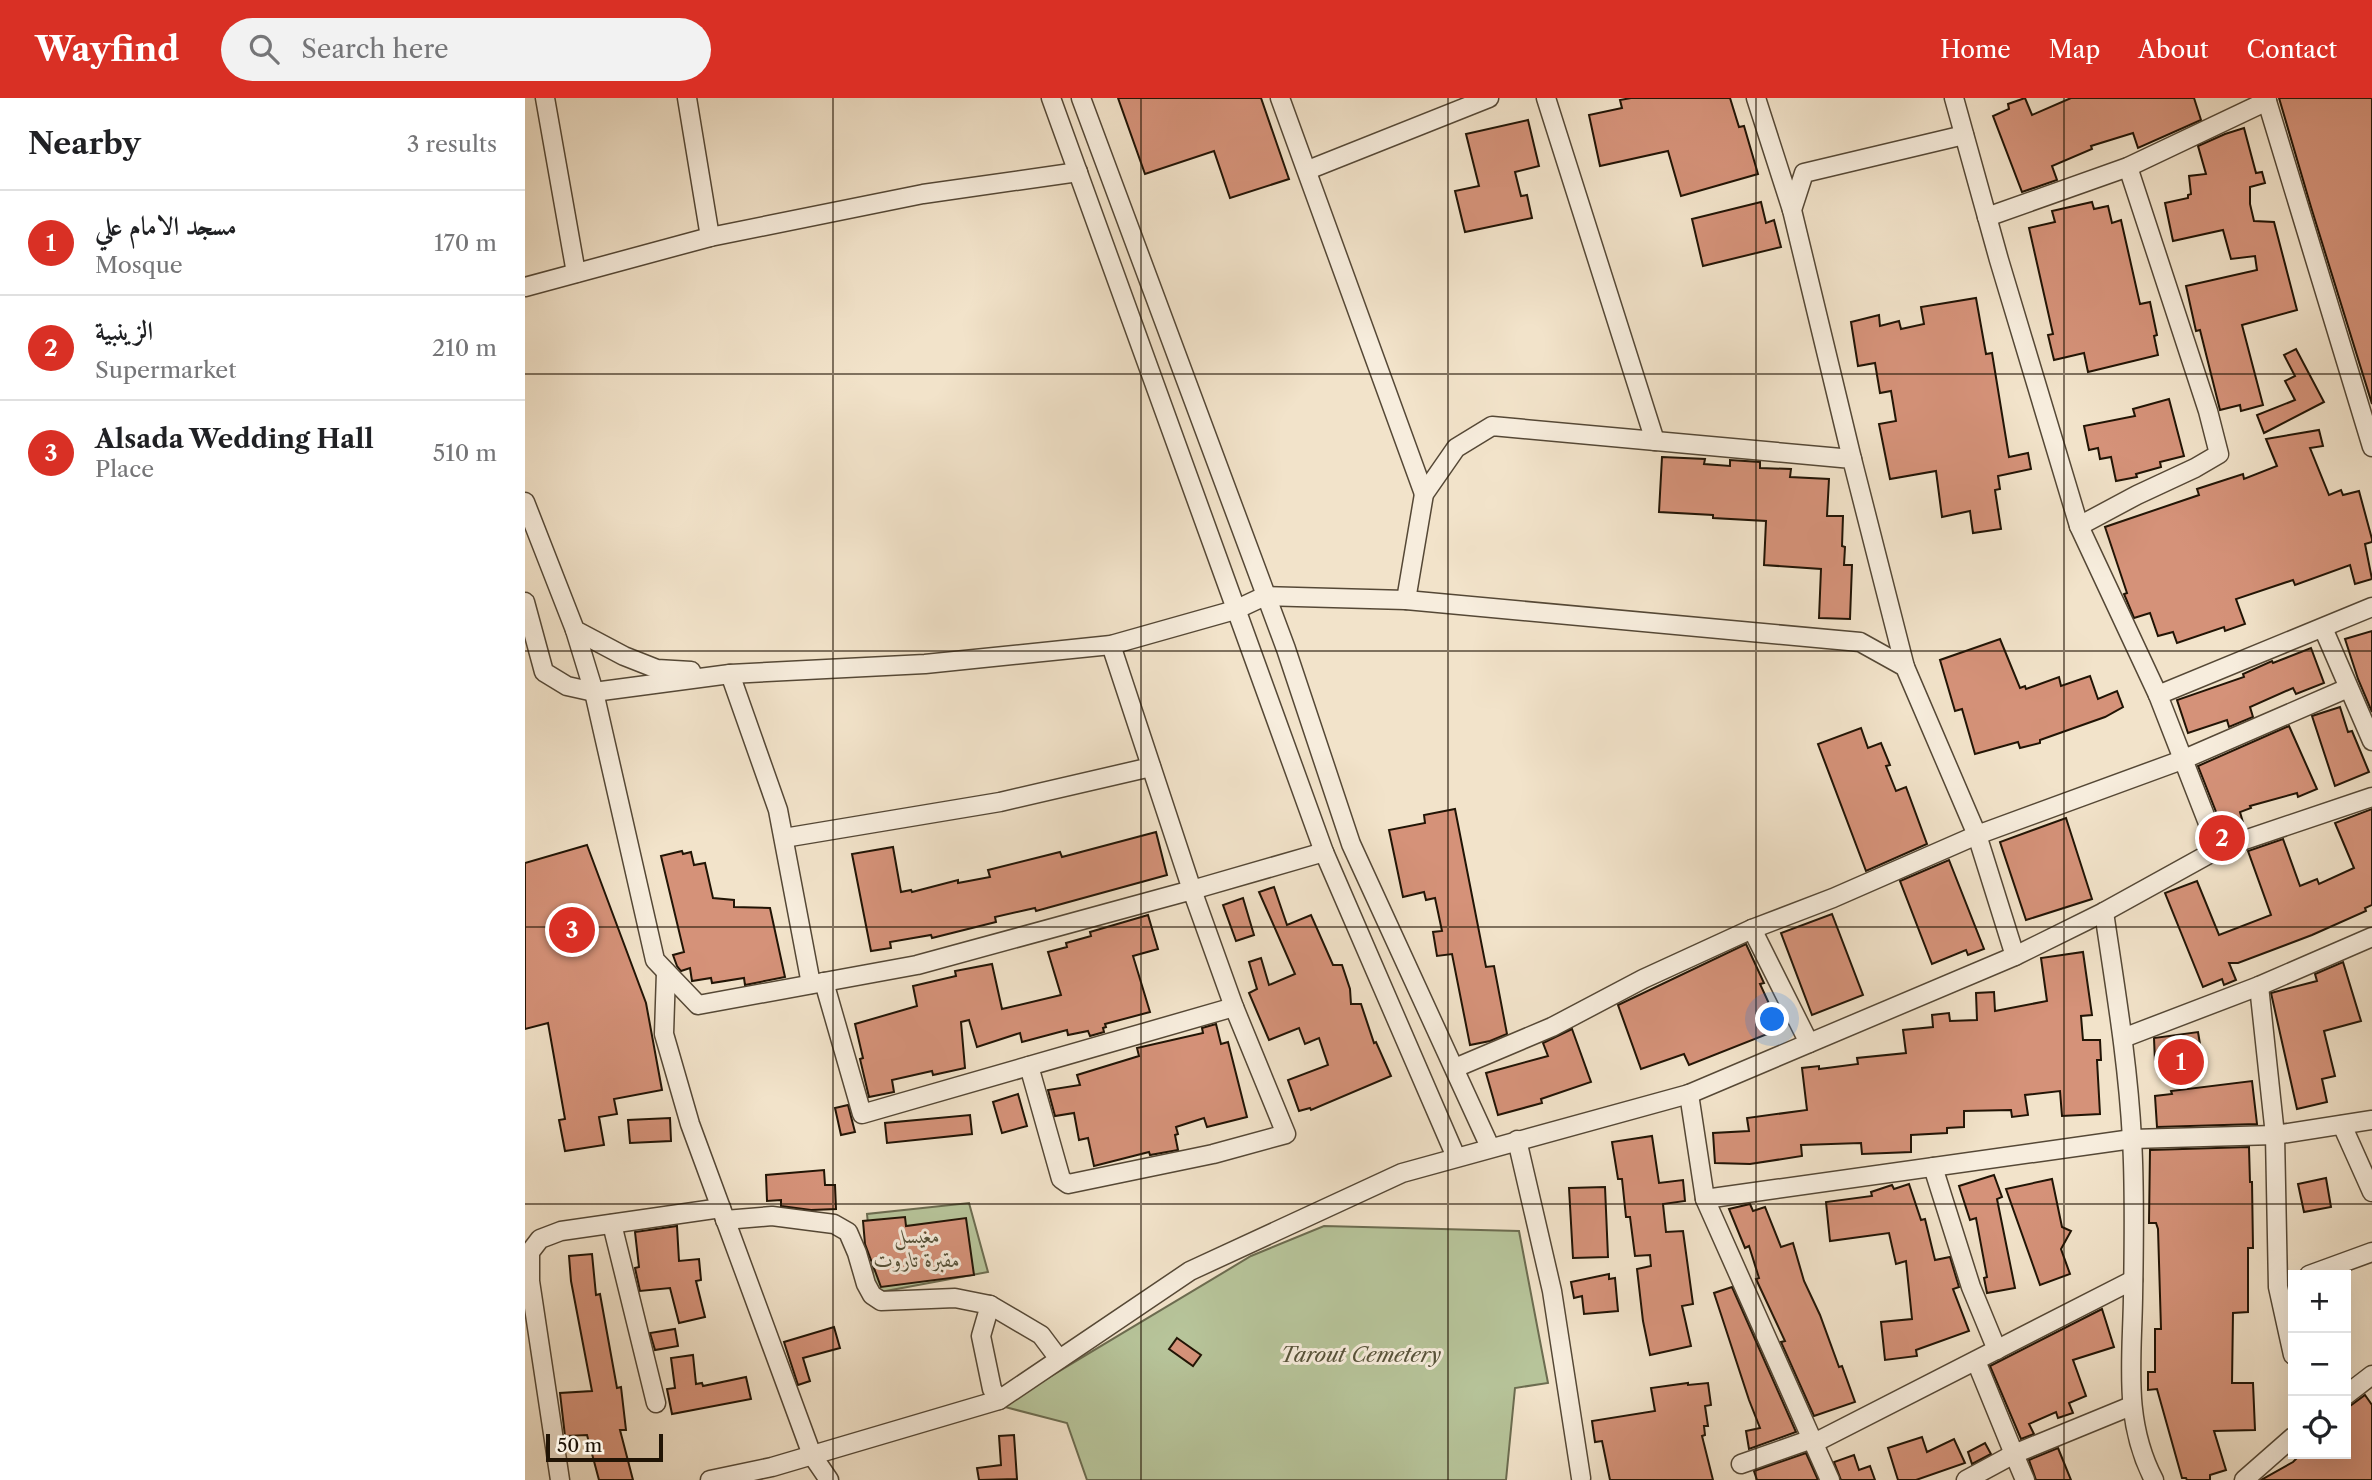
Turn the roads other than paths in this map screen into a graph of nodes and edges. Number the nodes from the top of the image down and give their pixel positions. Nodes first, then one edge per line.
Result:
1 (545, 98) edge
2 (687, 98) edge
3 (1051, 98) edge
4 (1081, 98) edge
5 (1280, 98) edge
6 (1489, 98) edge
7 (1546, 98) edge
8 (1756, 98) edge
9 (1954, 98) edge
10 (2266, 100) edge
11 (1964, 135) junction
12 (2128, 167) junction
13 (1308, 170) junction
14 (1078, 172) junction
15 (1792, 210) junction
16 (1987, 217) junction
17 (711, 237) junction
18 (576, 273) junction
19 (525, 287) edge
20 (1655, 440) junction
21 (2372, 447) edge
22 (1852, 458) junction
23 (1424, 494) junction
24 (525, 502) edge
25 (2079, 526) junction
26 (1265, 596) junction
27 (1406, 600) junction
28 (525, 603) edge
29 (2372, 607) edge
30 (1235, 610) junction
31 (2323, 628) junction
32 (575, 630) junction
33 (1111, 645) junction
34 (1905, 667) junction
35 (730, 674) junction
36 (2348, 688) junction
37 (594, 692) junction
38 (2158, 695) junction
39 (2372, 741) edge
40 (2182, 760) junction
41 (1151, 767) junction
42 (2372, 797) edge
43 (1977, 835) junction
44 (783, 838) junction
45 (2218, 849) junction
46 (1324, 852) junction
47 (1192, 890) junction
48 (2104, 912) junction
49 (1752, 929) junction
50 (2372, 937) edge
51 (2015, 956) junction
52 (666, 972) junction
53 (818, 983) junction
54 (2259, 986) junction
55 (1234, 1007) junction
56 (2123, 1038) junction
57 (1809, 1043) junction
58 (1029, 1066) junction
59 (1455, 1068) junction
60 (1689, 1094) junction
61 (2372, 1120) edge
62 (2342, 1125) junction
63 (2275, 1135) junction
64 (2132, 1139) junction
65 (1517, 1140) junction
66 (1490, 1147) junction
67 (1456, 1157) junction
68 (1933, 1167) junction
69 (2372, 1192) edge
70 (1705, 1199) junction
71 (723, 1214) junction
72 (613, 1224) junction
73 (2372, 1252) edge
74 (2323, 1270) edge
75 (2133, 1280) junction
76 (2286, 1284) edge
77 (990, 1305) junction
78 (2291, 1333) edge
79 (1997, 1350) junction
80 (1059, 1359) junction
81 (1976, 1361) junction
82 (2372, 1375) edge
83 (2351, 1391) edge
84 (999, 1399) junction
85 (656, 1403) dead end
86 (2131, 1406) junction
87 (1813, 1441) junction
88 (2288, 1441) edge
89 (2014, 1454) junction
90 (812, 1455) junction
91 (1741, 1464) dead end
92 (1581, 1478) edge
93 (560, 1480) edge
94 (710, 1480) edge
95 (829, 1480) edge
96 (1831, 1480) edge
97 (1966, 1480) edge
98 (2025, 1480) edge
99 (2154, 1480) edge
100 (2244, 1480) edge

1 - 18 street
2 - 17 street
3 - 14 street
4 - 26 street
5 - 13 street
6 - 13 street
7 - 20 street
8 - 15 street
9 - 11 street
10 - 12 street
10 - 21 street
11 - 15 street
11 - 16 street
12 - 16 street
12 - 25 street
13 - 23 street
14 - 17 street
14 - 30 street
15 - 22 street
16 - 25 street
17 - 18 street
18 - 19 street
20 - 22 street
20 - 23 street
22 - 34 street
23 - 27 street
24 - 32 street
25 - 38 street
26 - 27 street
26 - 30 street
26 - 59 street
27 - 34 street
28 - 37 street
29 - 31 street
30 - 33 street
30 - 46 street
31 - 36 street
31 - 38 street
32 - 35 street
32 - 37 street
33 - 35 street
33 - 41 street
34 - 43 street
35 - 37 street
35 - 44 street
36 - 39 street
36 - 40 street
37 - 52 street
38 - 40 street
40 - 43 street
40 - 45 street
41 - 44 street
41 - 47 street
42 - 45 street
43 - 49 street
43 - 51 street
44 - 53 street
45 - 48 street
46 - 47 street
46 - 67 street
47 - 53 street
47 - 55 street
48 - 51 street
48 - 56 street
49 - 57 street
49 - 59 street
50 - 54 street
51 - 57 street
52 - 53 street
52 - 71 street
53 - 58 street
54 - 56 street
54 - 63 street
55 - 58 street
55 - 58 street
56 - 64 street
57 - 60 street
59 - 66 street
60 - 65 street
60 - 70 street
61 - 62 street
62 - 63 street
62 - 69 street
63 - 64 street
63 - 76 street
64 - 68 street
64 - 75 street
65 - 66 street
65 - 92 street
66 - 67 street
67 - 80 street
68 - 70 street
68 - 79 street
70 - 87 street
71 - 72 street
71 - 77 street
71 - 90 street
72 - 85 street
72 - 93 street
73 - 74 street
75 - 79 street
75 - 86 street
76 - 78 street
77 - 80 street
77 - 84 street
79 - 81 street
80 - 84 street
81 - 87 street
81 - 89 street
82 - 83 street
84 - 90 street
86 - 89 street
86 - 99 street
87 - 91 street
87 - 96 street
88 - 100 street
89 - 97 street
89 - 98 street
90 - 94 street
90 - 95 street

